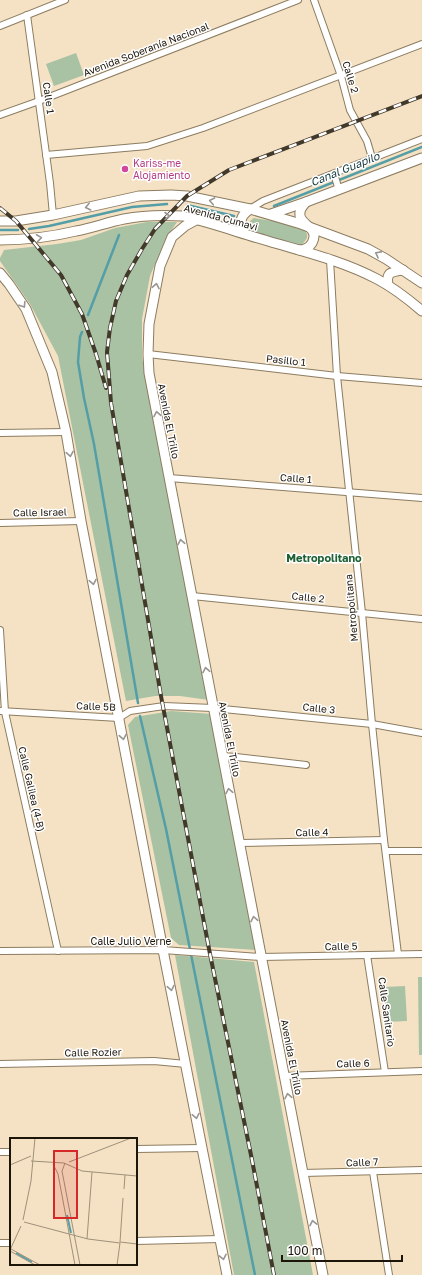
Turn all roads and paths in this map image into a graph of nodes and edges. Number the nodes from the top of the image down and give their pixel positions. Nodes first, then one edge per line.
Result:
1 (65, 0) edge
2 (298, 0) edge
3 (314, 0) edge
4 (27, 15) junction
5 (0, 26) edge
6 (422, 44) edge
7 (341, 76) junction
8 (39, 101) junction
9 (0, 115) edge
10 (422, 139) edge
11 (46, 154) junction
12 (372, 158) junction
13 (422, 158) edge
14 (334, 175) junction
15 (339, 189) junction
16 (306, 202) junction
17 (250, 209) junction
18 (271, 214) junction
19 (53, 215) junction
20 (196, 220) junction
21 (0, 221) edge
22 (311, 228) junction
23 (244, 233) junction
24 (0, 240) edge
25 (297, 250) junction
26 (330, 260) junction
27 (403, 270) junction
28 (0, 273) edge
29 (422, 283) edge
30 (388, 286) junction
31 (422, 311) edge
32 (148, 354) junction
33 (337, 376) junction
34 (422, 383) edge
35 (66, 432) junction
36 (0, 433) edge
37 (169, 478) junction
38 (350, 492) junction
39 (422, 498) edge
40 (81, 521) junction
41 (0, 522) edge
42 (192, 596) junction
43 (362, 613) junction
44 (422, 618) edge
45 (0, 630) edge
46 (213, 708) junction
47 (2, 712) edge
48 (119, 718) junction
49 (372, 724) junction
50 (422, 733) edge
51 (222, 756) junction
52 (306, 765) dead end
53 (384, 840) junction
54 (239, 843) junction
55 (386, 851) junction
56 (422, 851) edge
57 (166, 950) junction
58 (0, 951) edge
59 (58, 951) junction
60 (398, 954) junction
61 (422, 954) edge
62 (367, 955) junction
63 (261, 957) junction
64 (0, 1064) edge
65 (186, 1064) junction
66 (422, 1071) edge
67 (385, 1072) junction
68 (284, 1076) junction
69 (202, 1148) junction
70 (137, 1149) edge
71 (422, 1170) edge
72 (373, 1172) junction
73 (303, 1173) junction
74 (220, 1239) junction
75 (137, 1241) edge
76 (227, 1275) edge
77 (323, 1275) edge
78 (389, 1275) edge

1 - 4 street
2 - 8 street, Avenida Soberanía Nacional
3 - 7 street, Calle 2
4 - 5 street
4 - 8 street, Calle 1
6 - 7 street
7 - 11 street
7 - 12 street, Calle 2
8 - 9 street, Avenida Soberanía Nacional
8 - 11 street, Calle 1
10 - 12 street
11 - 19 street, Calle 1
12 - 14 street
13 - 15 main road
14 - 15 street
14 - 17 street
15 - 16 main road
16 - 18 main road
16 - 22 main road
17 - 18 main road, Avenida Cumavi
17 -> 19 main road, Avenida Cumavi
17 - 23 main road
18 - 22 main road, Avenida Cumavi
19 - 21 main road, Avenida Cumavi
20 - 23 main road, Avenida Cumavi
24 -> 20 main road, Avenida Cumavi
32 -> 20 main road, Avenida El Trillo
22 - 25 main road
27 -> 22 main road, Avenida Cumavi
23 - 25 main road, Avenida Cumavi
25 - 26 main road, Avenida Cumavi
26 - 30 main road, Avenida Cumavi
26 - 33 street, Metropolitana
27 - 29 main road, Avenida Cumavi
27 - 30 main road
28 -> 35 main road
30 - 31 main road, Avenida Cumavi
32 - 33 street, Pasillo 1
37 -> 32 main road, Avenida El Trillo
33 - 34 street, Pasillo 1
33 - 38 street, Metropolitana
35 - 36 street
35 -> 40 main road
37 - 38 street, Calle 1
42 -> 37 main road, Avenida El Trillo
38 - 39 street, Calle 1
38 - 43 street, Metropolitana
40 - 41 street, Calle Israel
40 -> 48 main road
42 - 43 street, Calle 2
46 -> 42 main road, Avenida El Trillo
43 - 44 street, Calle 2
43 - 49 street, Metropolitana
45 - 47 street, Calle Galilea (4-B)
46 - 48 street, Calle 5B
46 - 49 street, Calle 3
46 - 51 main road, Avenida El Trillo
47 - 48 street, Calle 5B
47 - 59 street, Calle Galilea (4-B)
48 -> 57 main road
49 - 50 street, Calle 3
49 - 53 street, Metropolitana
51 - 52 street
54 -> 51 main road, Avenida El Trillo
53 - 54 street, Calle 4
53 - 55 street, Metropolitana
63 -> 54 main road, Avenida El Trillo
55 - 56 street
55 - 60 street, Metropolitana
57 - 59 street, Calle Julio Verne
57 - 63 street, Calle Julio Verne
57 -> 65 main road
58 - 59 street, Calle Julio Verne
60 - 61 street, Calle 5
60 - 62 street, Calle 5
62 - 63 street, Calle 5
62 - 67 street, Calle Sanitario
63 - 68 main road, Avenida El Trillo
64 - 65 street, Calle Rozier
65 -> 69 main road
66 - 67 street, Calle 6
67 - 68 street, Calle 6
73 -> 68 main road, Avenida El Trillo
69 - 70 street
69 - 74 main road
71 - 72 street, Calle 7
72 - 73 street, Calle 7
72 - 78 street
77 -> 73 main road, Avenida El Trillo
74 - 75 street
74 -> 76 main road

